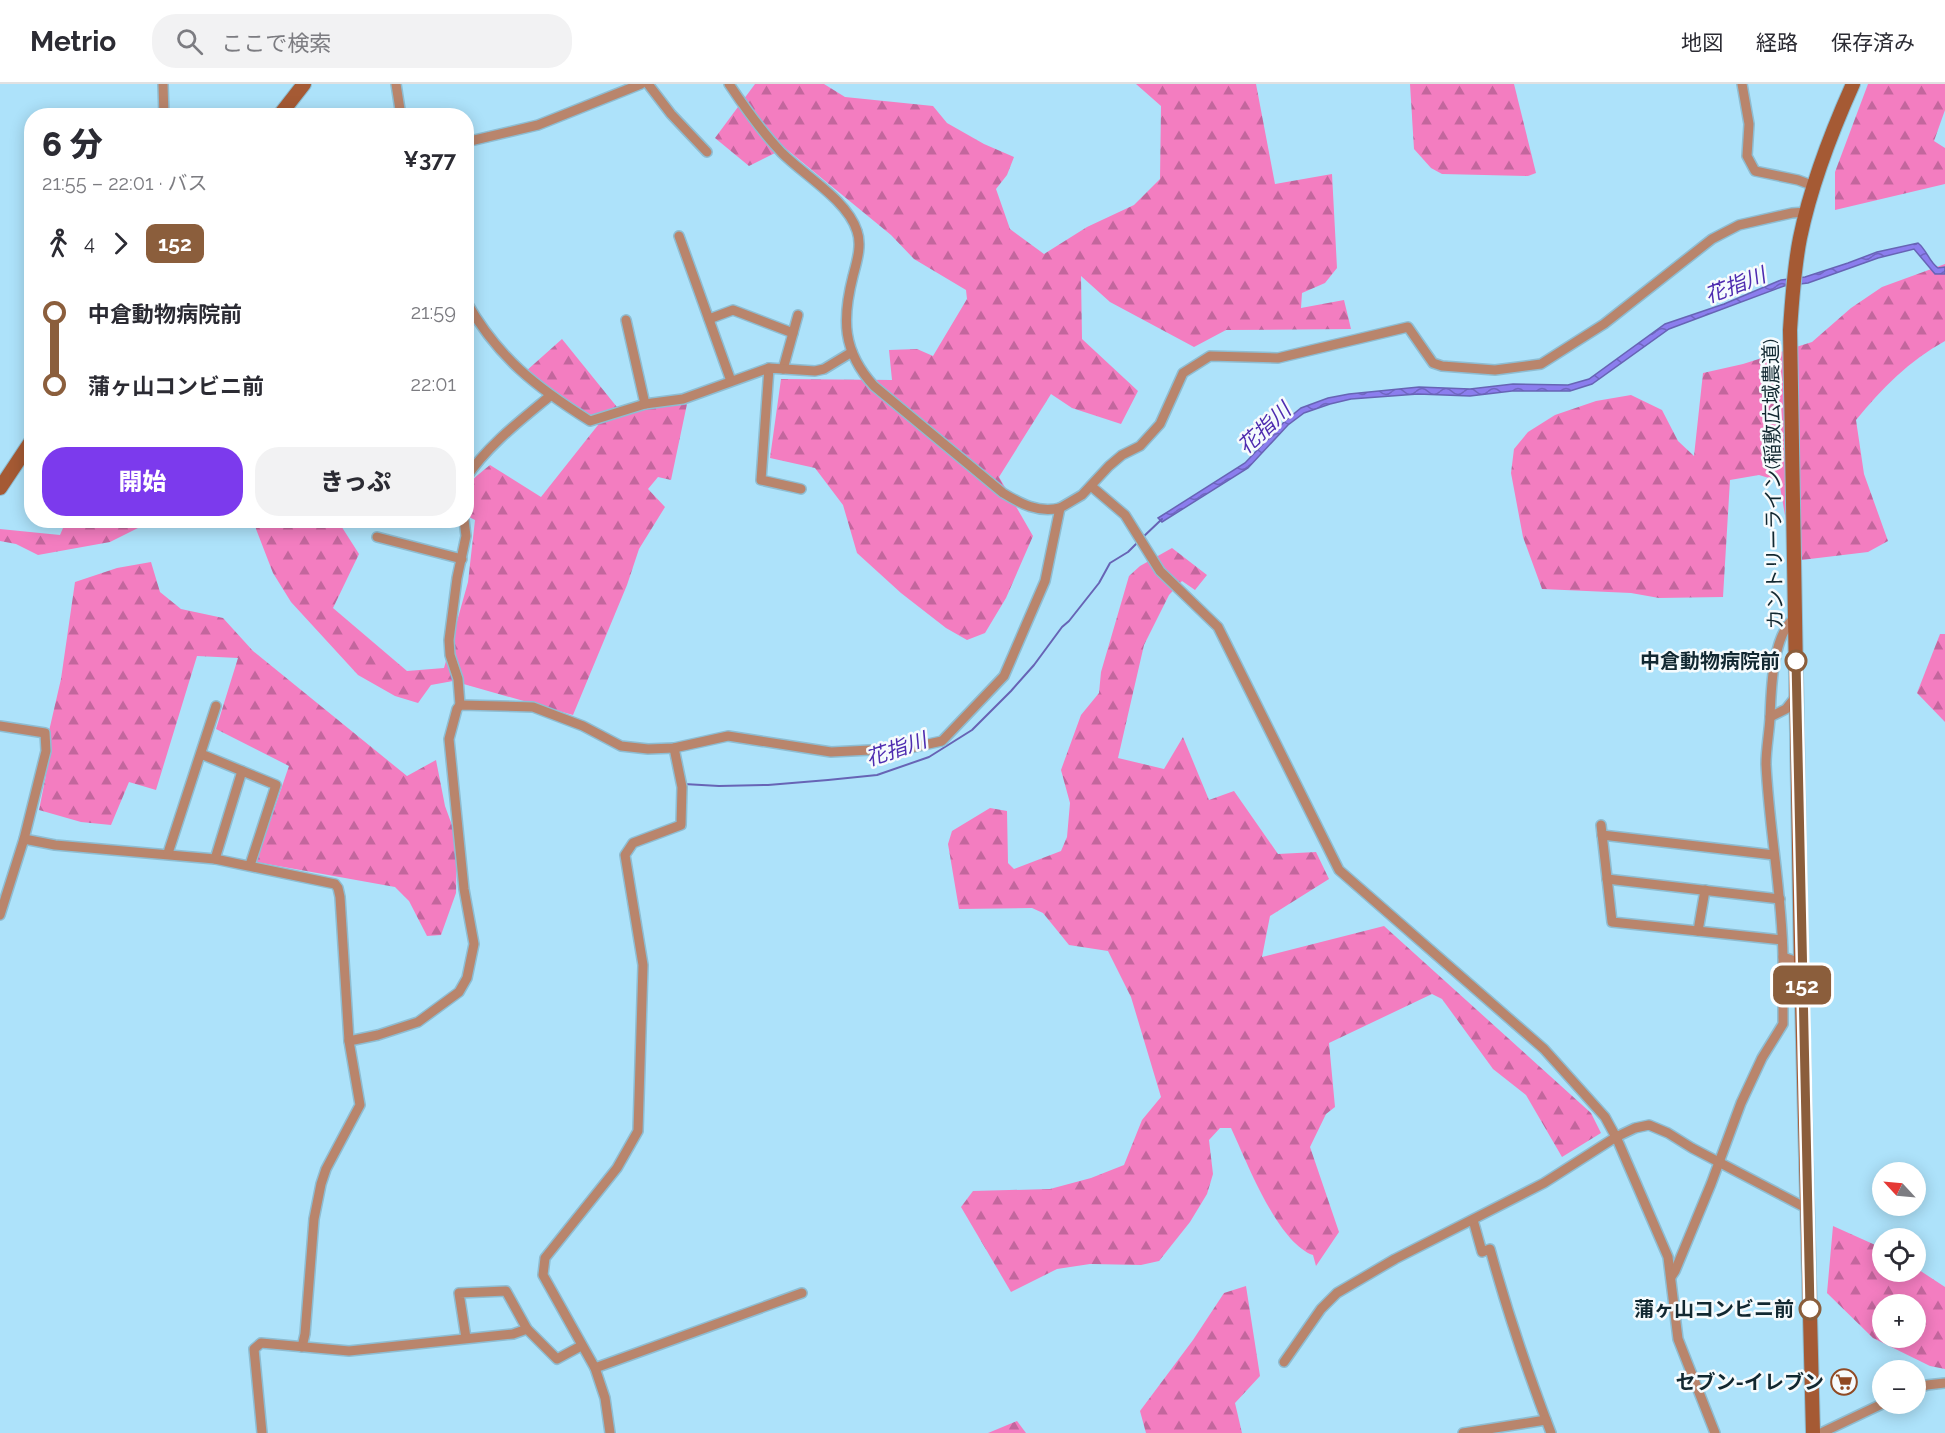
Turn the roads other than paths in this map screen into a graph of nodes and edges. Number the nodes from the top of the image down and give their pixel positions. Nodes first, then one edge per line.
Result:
1 (163, 84) edge
2 (303, 84) edge
3 (396, 84) edge
4 (640, 84) edge
5 (648, 84) edge
6 (729, 84) edge
7 (1742, 84) edge
8 (1853, 84) edge
9 (164, 108) edge
10 (285, 108) edge
11 (400, 108) edge
12 (474, 140) edge
13 (707, 152) dead end
14 (1814, 186) junction
15 (1807, 212) junction
16 (679, 236) dead end
17 (474, 315) edge
18 (798, 315) dead end
19 (709, 319) junction
20 (626, 320) dead end
21 (793, 333) junction
22 (852, 352) junction
23 (769, 368) junction
24 (783, 369) junction
25 (731, 381) junction
26 (550, 396) junction
27 (645, 404) junction
28 (24, 452) edge
29 (474, 467) edge
30 (1091, 486) junction
31 (0, 488) edge
32 (801, 489) dead end
33 (1060, 508) junction
34 (465, 528) edge
35 (377, 537) dead end
36 (462, 559) junction
37 (1795, 618) junction
38 (1797, 695) junction
39 (460, 705) junction
40 (216, 706) dead end
41 (1770, 717) junction
42 (0, 726) edge
43 (674, 748) junction
44 (201, 754) junction
45 (242, 771) junction
46 (24, 839) junction
47 (168, 854) junction
48 (1774, 855) junction
49 (215, 859) junction
50 (250, 865) junction
51 (1607, 879) junction
52 (1705, 890) junction
53 (1780, 899) junction
54 (0, 915) edge
55 (1698, 931) junction
56 (1782, 940) junction
57 (1783, 957) junction
58 (1801, 963) junction
59 (349, 1041) junction
60 (1616, 1137) junction
61 (1719, 1162) junction
62 (1808, 1209) junction
63 (1473, 1220) junction
64 (1671, 1277) junction
65 (802, 1293) dead end
66 (527, 1329) junction
67 (466, 1338) junction
68 (581, 1346) junction
69 (302, 1347) junction
70 (1284, 1362) dead end
71 (595, 1368) junction
72 (1945, 1383) edge
73 (1926, 1385) edge
74 (1872, 1409) edge
75 (1546, 1420) junction
76 (1505, 1430) edge
77 (262, 1433) edge
78 (610, 1433) edge
79 (1463, 1433) edge
80 (1551, 1433) edge
81 (1715, 1433) edge
82 (1813, 1433) edge
83 (1821, 1433) edge

1 - 9 street
2 - 10 street
3 - 11 street
4 - 12 street
5 - 13 street
6 - 22 street
7 - 14 street
8 - 14 street, カントリーライン(稲敷広域農道)
14 - 15 street, カントリーライン(稲敷広域農道)
15 - 30 street
15 - 37 street, カントリーライン(稲敷広域農道)
16 - 19 street
17 - 26 street
18 - 21 street
19 - 21 street
19 - 25 street
20 - 27 street
21 - 24 street
22 - 24 street
22 - 33 street
23 - 24 street
23 - 25 street
23 - 32 street
25 - 27 street
26 - 27 street
26 - 29 street
28 - 31 street
30 - 33 street
30 - 60 street
33 - 43 street
34 - 36 street
35 - 36 street
36 - 39 street
37 - 38 street, カントリーライン(稲敷広域農道)
37 - 41 street
38 - 41 street
38 - 58 street, カントリーライン(稲敷広域農道)
39 - 43 street
39 - 59 street
40 - 44 street
41 - 48 street
42 - 46 street
43 - 68 street
44 - 45 street
44 - 47 street
45 - 49 street
45 - 50 street
46 - 47 street
46 - 54 street
47 - 49 street
48 - 51 street
48 - 53 street
49 - 50 street
50 - 59 street
51 - 52 street
51 - 55 street
52 - 53 street
52 - 55 street
53 - 56 street
55 - 56 street
56 - 57 street
57 - 58 street
57 - 61 street
58 - 62 street, カントリーライン(稲敷広域農道)
59 - 69 street
60 - 61 street
60 - 63 street
60 - 64 street
61 - 62 street
61 - 64 street
62 - 82 street, カントリーライン(稲敷広域農道)
63 - 70 street
63 - 75 street
64 - 81 street
65 - 71 street
66 - 67 street
66 - 67 street
66 - 68 street
67 - 69 street
68 - 71 street
69 - 77 street
71 - 78 street
72 - 73 street
74 - 83 street
75 - 76 street
75 - 80 street
76 - 79 street

